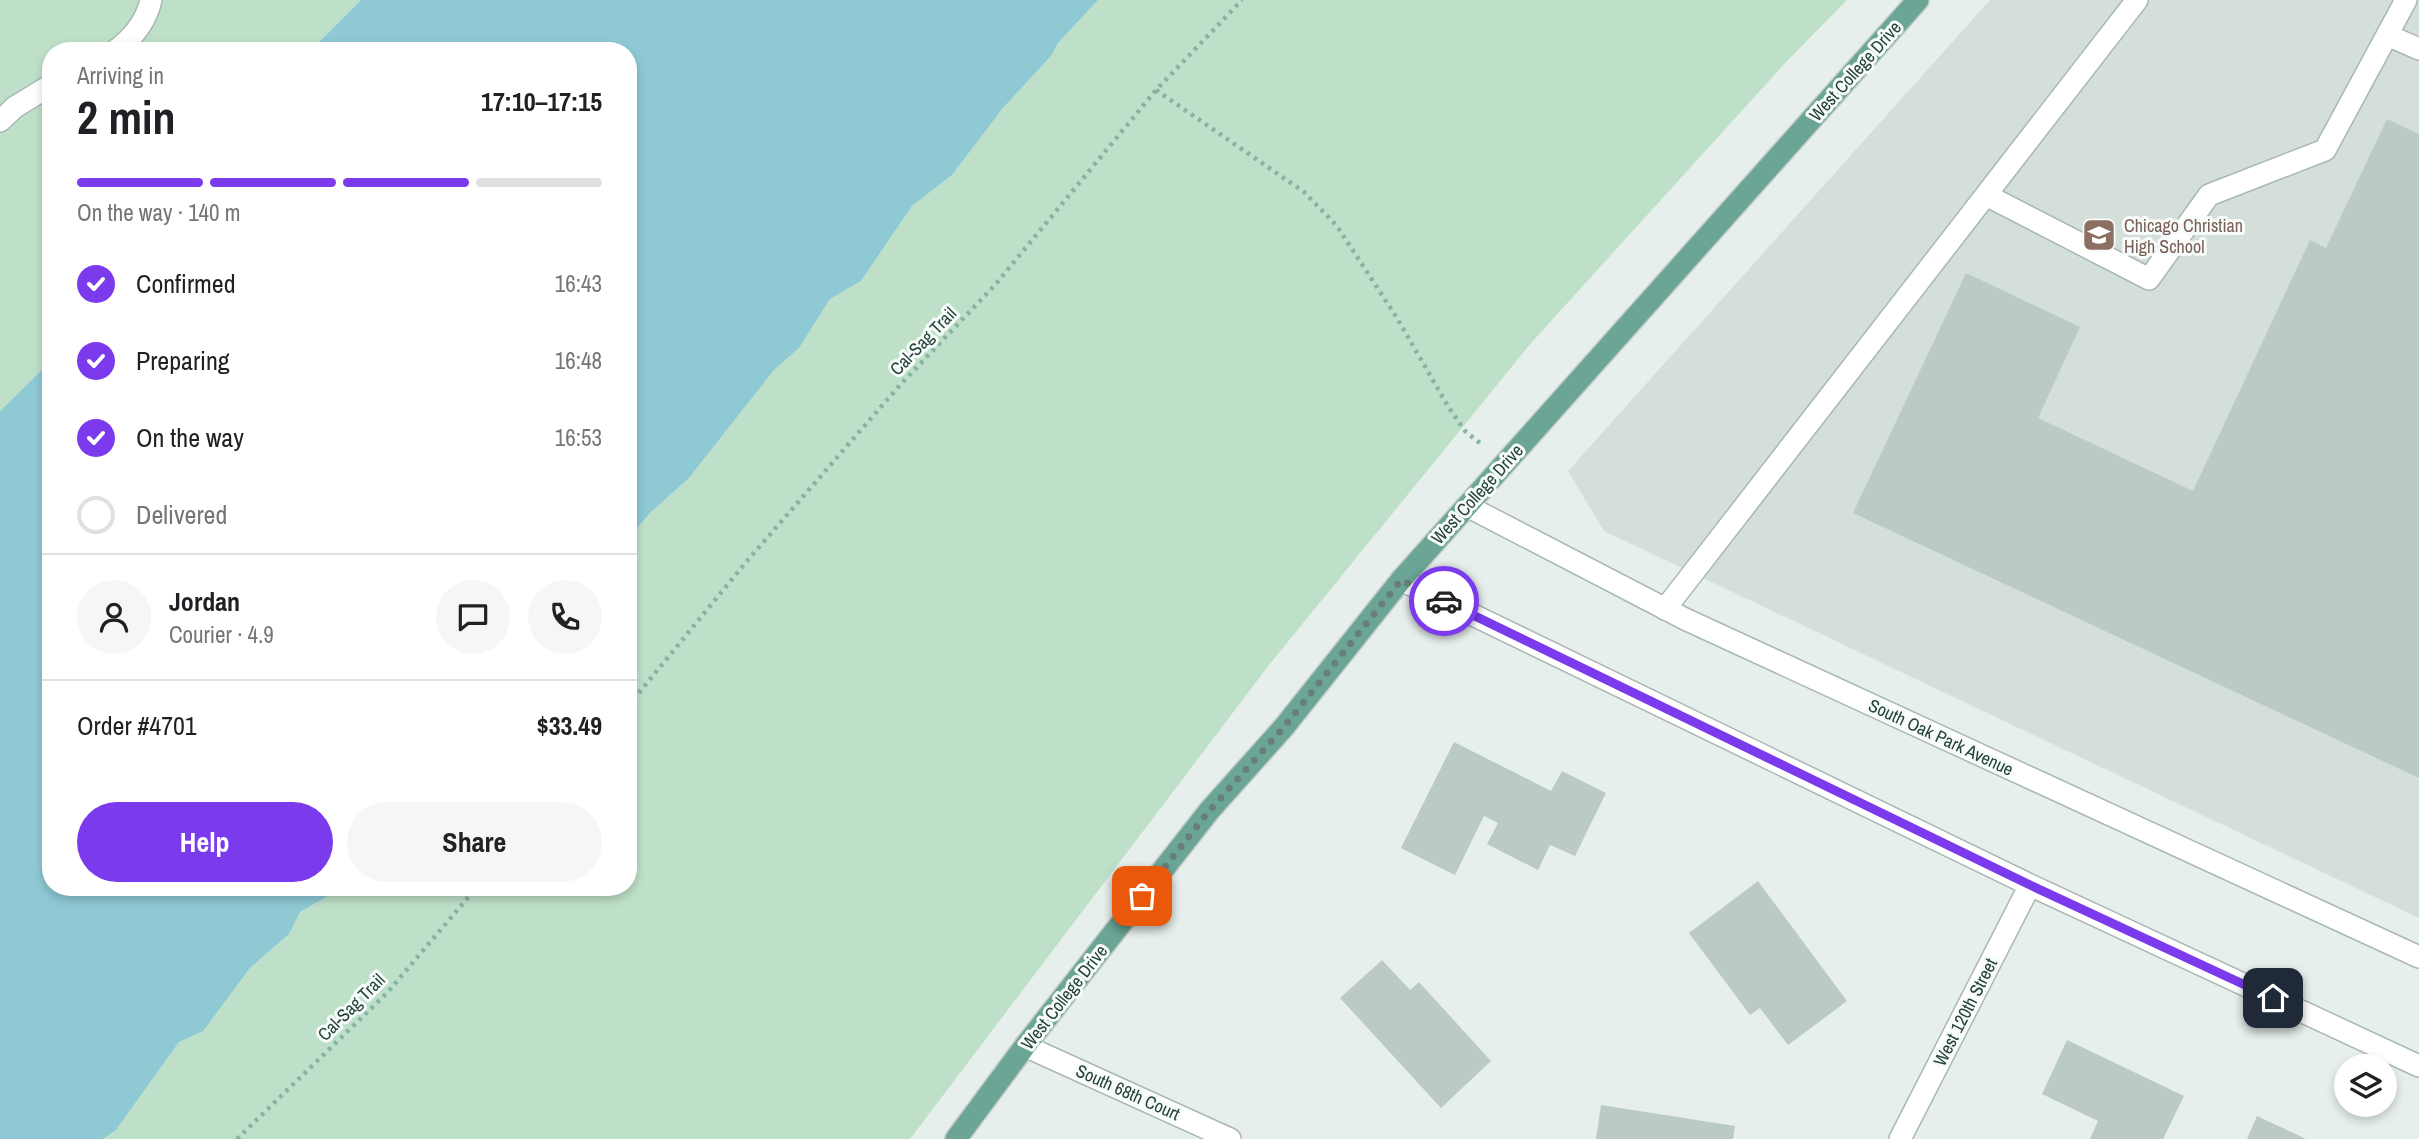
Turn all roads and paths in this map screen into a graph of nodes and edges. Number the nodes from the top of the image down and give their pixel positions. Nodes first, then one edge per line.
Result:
1 (151, 0) edge
2 (1242, 0) edge
3 (1918, 0) edge
4 (2137, 0) edge
5 (2406, 0) edge
6 (2387, 35) junction
7 (125, 42) edge
8 (2419, 49) edge
9 (42, 90) edge
10 (1156, 90) junction
11 (0, 121) edge
12 (1986, 195) junction
13 (1505, 463) junction
14 (1467, 506) junction
15 (1401, 580) junction
16 (1665, 609) junction
17 (637, 694) edge
18 (2030, 885) junction
19 (469, 896) edge
20 (2419, 957) edge
21 (1025, 1046) junction
22 (2419, 1066) edge
23 (237, 1139) edge
24 (956, 1139) edge
25 (1230, 1139) edge
26 (1900, 1139) edge

1 - 7 street
2 - 10 path, Cal-Sag Trail
3 - 13 main road, West College Drive
4 - 12 street
5 - 6 street
6 - 8 street
6 - 12 street
9 - 11 street
10 - 13 path
10 - 17 path, Cal-Sag Trail
12 - 16 street
13 - 14 main road, West College Drive
14 - 15 main road, West College Drive
14 - 16 street, South Oak Park Avenue
15 - 18 street
15 - 21 main road, West College Drive
16 - 20 street, South Oak Park Avenue
18 - 22 street
18 - 26 street, West 120th Street
19 - 23 path, Cal-Sag Trail
21 - 24 main road, West College Drive
21 - 25 street, South 68th Court

